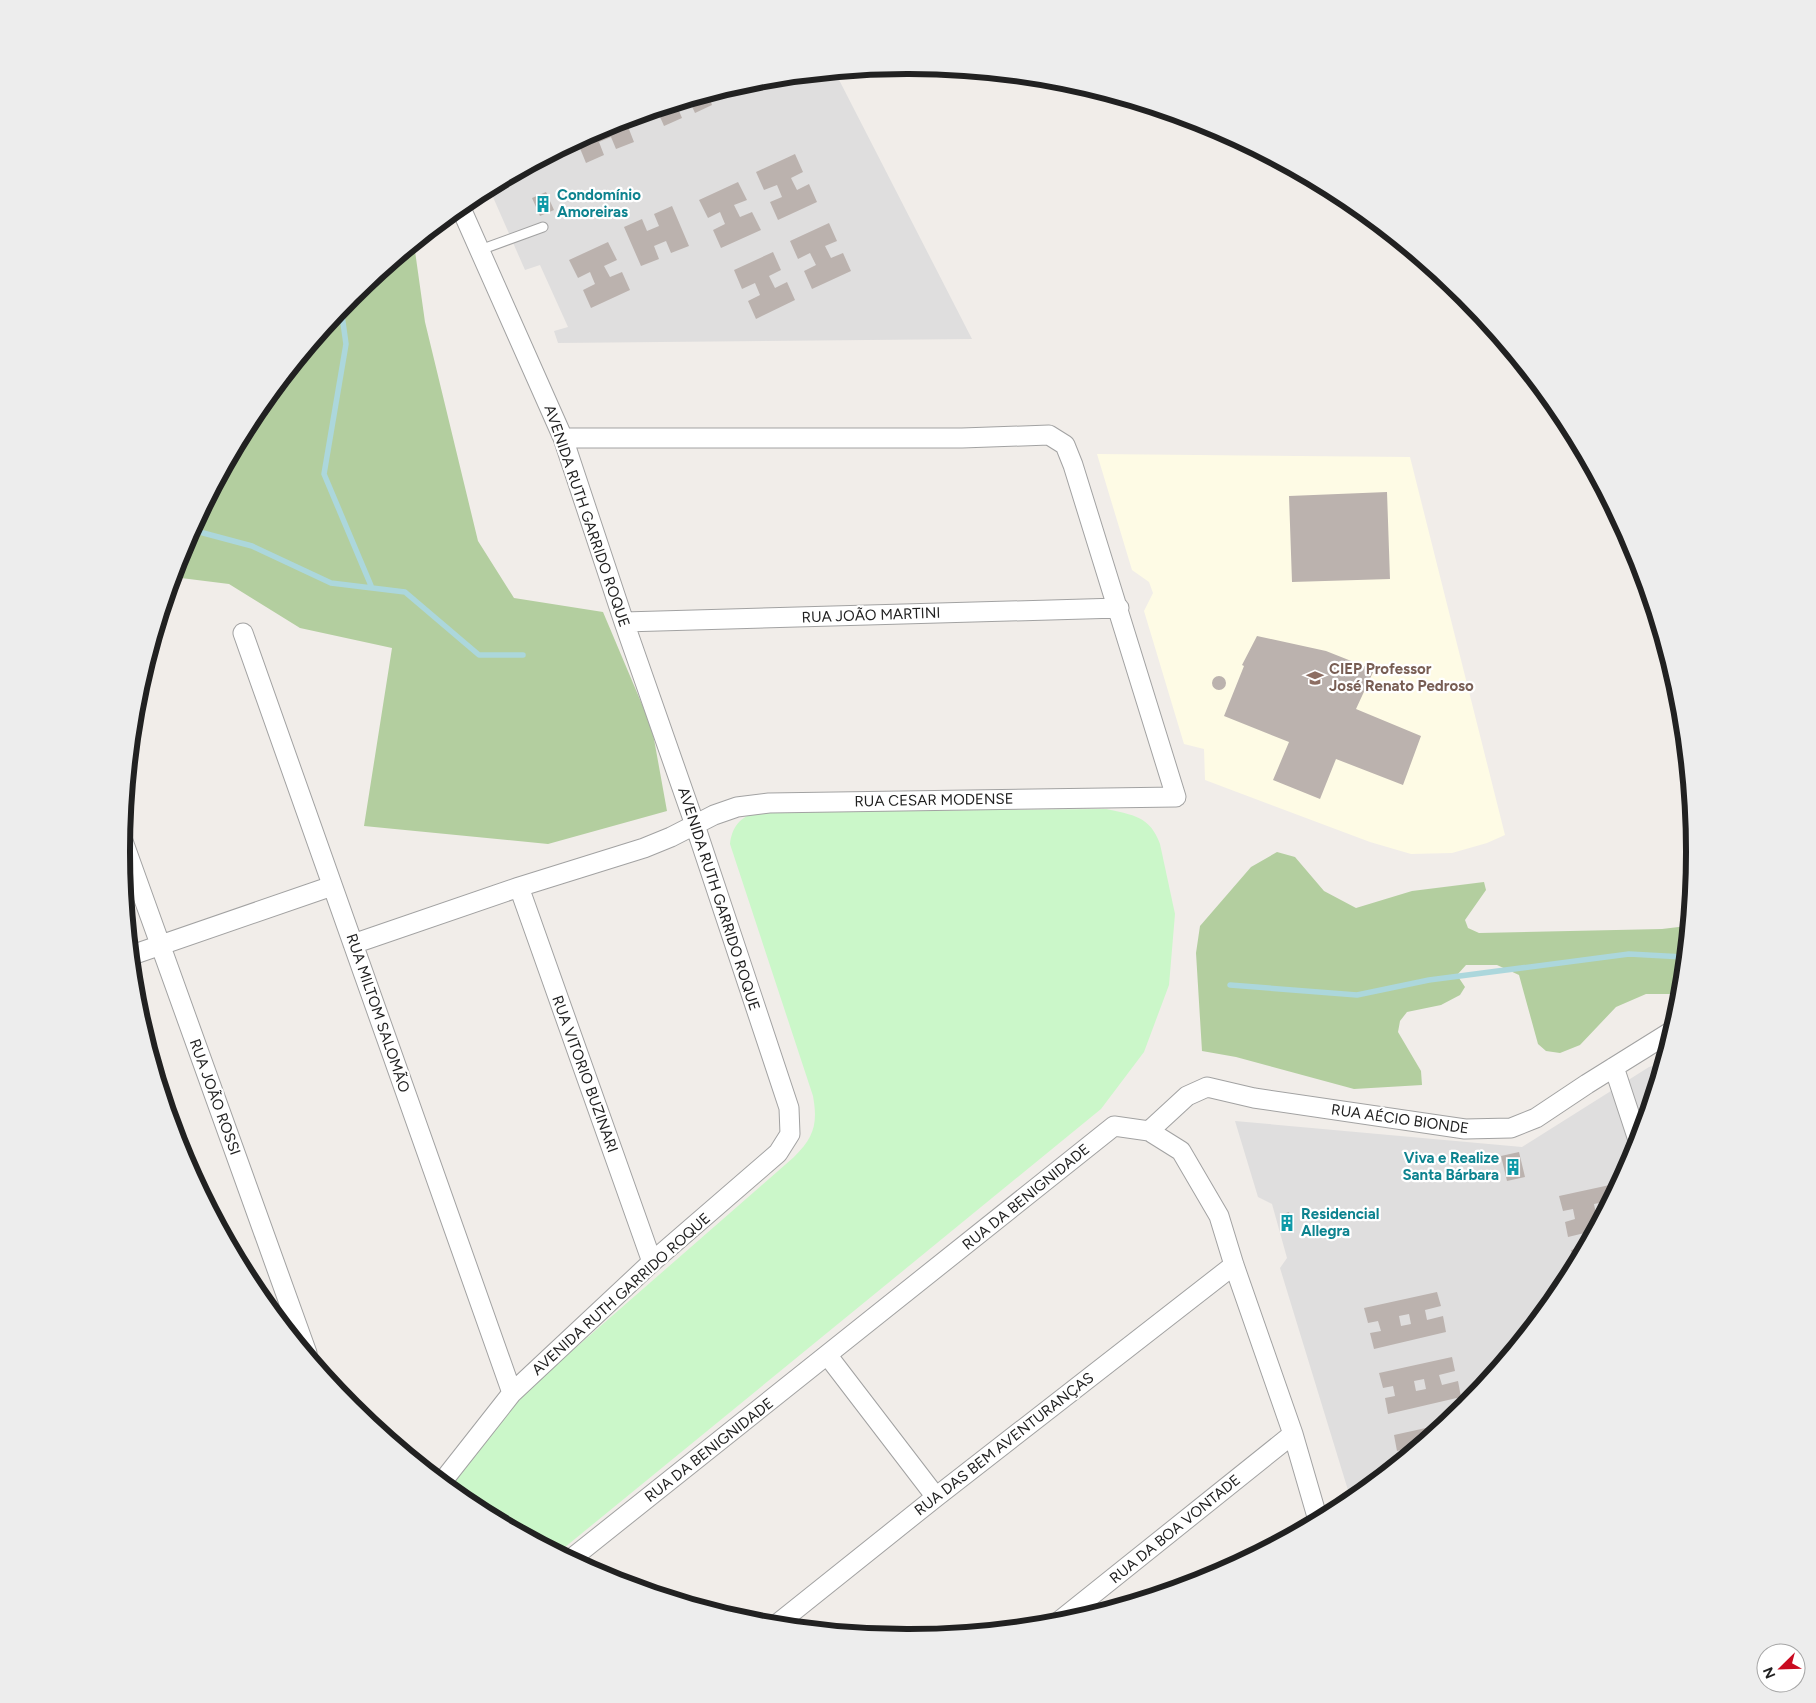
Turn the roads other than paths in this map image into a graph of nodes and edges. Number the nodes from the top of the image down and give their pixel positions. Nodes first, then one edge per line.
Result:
1 (464, 214) edge
2 (543, 226) dead end
3 (480, 250) junction
4 (563, 438) junction
5 (1119, 608) junction
6 (624, 622) junction
7 (243, 634) dead end
8 (695, 825) junction
9 (130, 864) edge
10 (332, 886) junction
11 (519, 887) junction
12 (353, 944) junction
13 (160, 945) junction
14 (137, 953) edge
15 (1663, 1037) edge
16 (1614, 1068) junction
17 (1634, 1129) edge
18 (1149, 1131) junction
19 (652, 1262) junction
20 (1234, 1265) junction
21 (302, 1338) edge
22 (828, 1356) junction
23 (512, 1393) junction
24 (1292, 1434) junction
25 (446, 1477) edge
26 (936, 1497) junction
27 (1316, 1513) edge
28 (576, 1555) edge
29 (1071, 1611) edge
30 (784, 1619) edge

1 - 3 street, AVENIDA RUTH GARRIDO ROQUE
2 - 3 lane
3 - 4 street, AVENIDA RUTH GARRIDO ROQUE
4 - 5 street
4 - 6 street, AVENIDA RUTH GARRIDO ROQUE
5 - 6 street, RUA JOÃO MARTINI
5 - 8 street, RUA CESAR MODENSE
6 - 8 street, AVENIDA RUTH GARRIDO ROQUE
7 - 10 street, RUA MILTOM SALOMÃO
8 - 11 street, RUA CESAR MODENSE
8 - 19 street, AVENIDA RUTH GARRIDO ROQUE
9 - 13 street, RUA JOÃO ROSSI
10 - 12 street, RUA MILTOM SALOMÃO
10 - 13 street
11 - 12 street, RUA CESAR MODENSE
11 - 19 street, RUA VITORIO BUZINARI
12 - 23 street, RUA MILTOM SALOMÃO
13 - 14 street
13 - 21 street, RUA JOÃO ROSSI
15 - 16 street, RUA AÉCIO BIONDE
16 - 17 street
16 - 18 street, RUA AÉCIO BIONDE
18 - 20 street, RUA DA BENIGNIDADE
18 - 22 street, RUA DA BENIGNIDADE
19 - 23 street, AVENIDA RUTH GARRIDO ROQUE
20 - 24 street, RUA DA BENIGNIDADE
20 - 26 street, RUA DAS BEM AVENTURANÇAS
22 - 26 street
22 - 28 street, RUA DA BENIGNIDADE
23 - 25 street, AVENIDA RUTH GARRIDO ROQUE
24 - 27 street, RUA DA BENIGNIDADE
24 - 29 street, RUA DA BOA VONTADE
26 - 30 street, RUA DAS BEM AVENTURANÇAS

